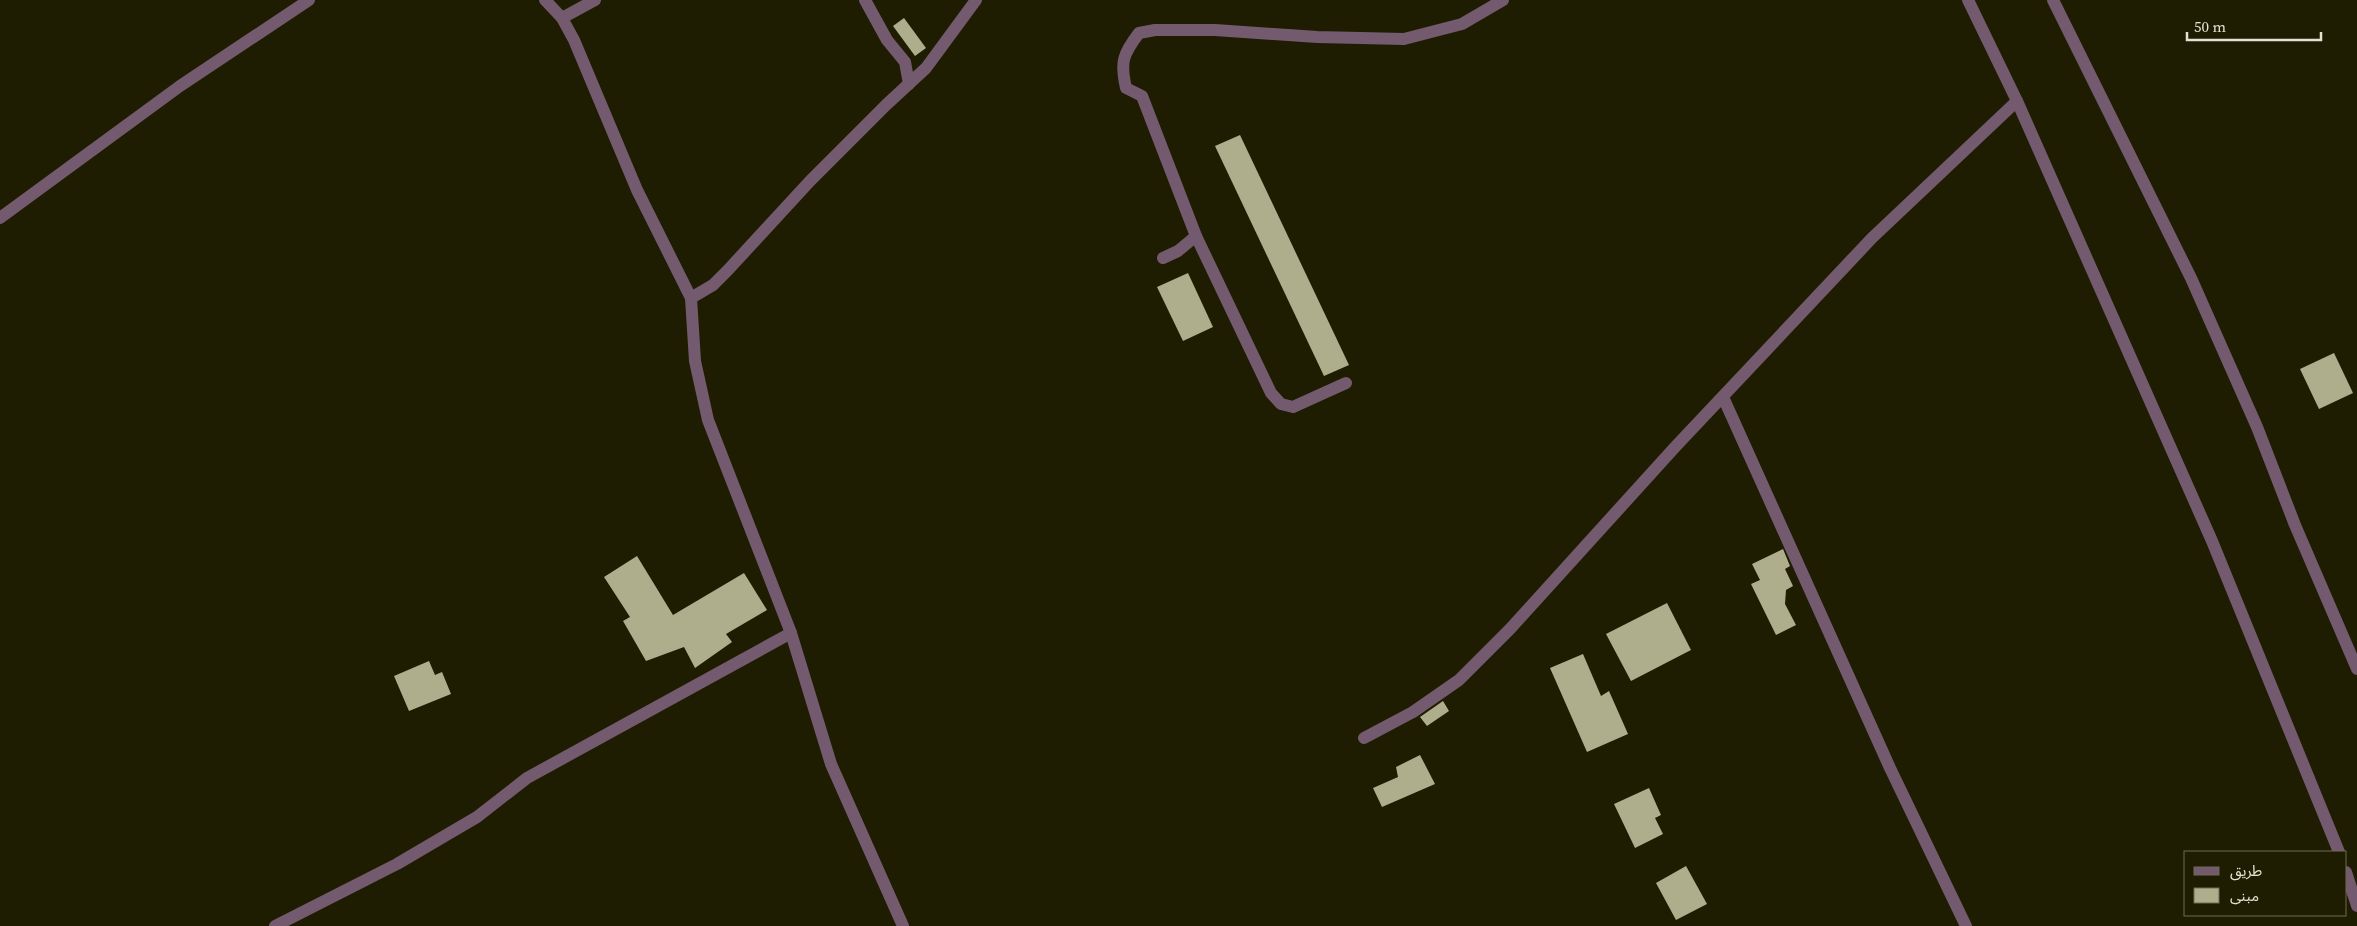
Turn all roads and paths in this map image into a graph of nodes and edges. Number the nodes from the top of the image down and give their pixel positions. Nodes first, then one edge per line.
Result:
1 (309, 0) edge
2 (545, 0) edge
3 (595, 0) edge
4 (865, 0) edge
5 (976, 0) edge
6 (1503, 0) edge
7 (1968, 0) edge
8 (2057, 2) edge
9 (562, 18) junction
10 (908, 84) junction
11 (2017, 102) junction
12 (0, 218) edge
13 (1196, 236) junction
14 (1163, 258) dead end
15 (691, 298) junction
16 (1346, 383) dead end
17 (1723, 398) junction
18 (791, 633) junction
19 (2357, 669) edge
20 (1364, 738) dead end
21 (2339, 851) edge
22 (2347, 875) edge
23 (2357, 906) edge
24 (275, 926) edge
25 (903, 926) edge
26 (1966, 926) edge

1 - 12 street
2 - 9 street
3 - 9 street
4 - 10 street
5 - 10 street
6 - 13 street
7 - 11 street
8 - 19 street
9 - 15 street
10 - 15 street
11 - 17 street
11 - 21 street
13 - 14 street
13 - 16 street
15 - 18 street
17 - 20 street
17 - 26 street
18 - 24 street
18 - 25 street
22 - 23 street

